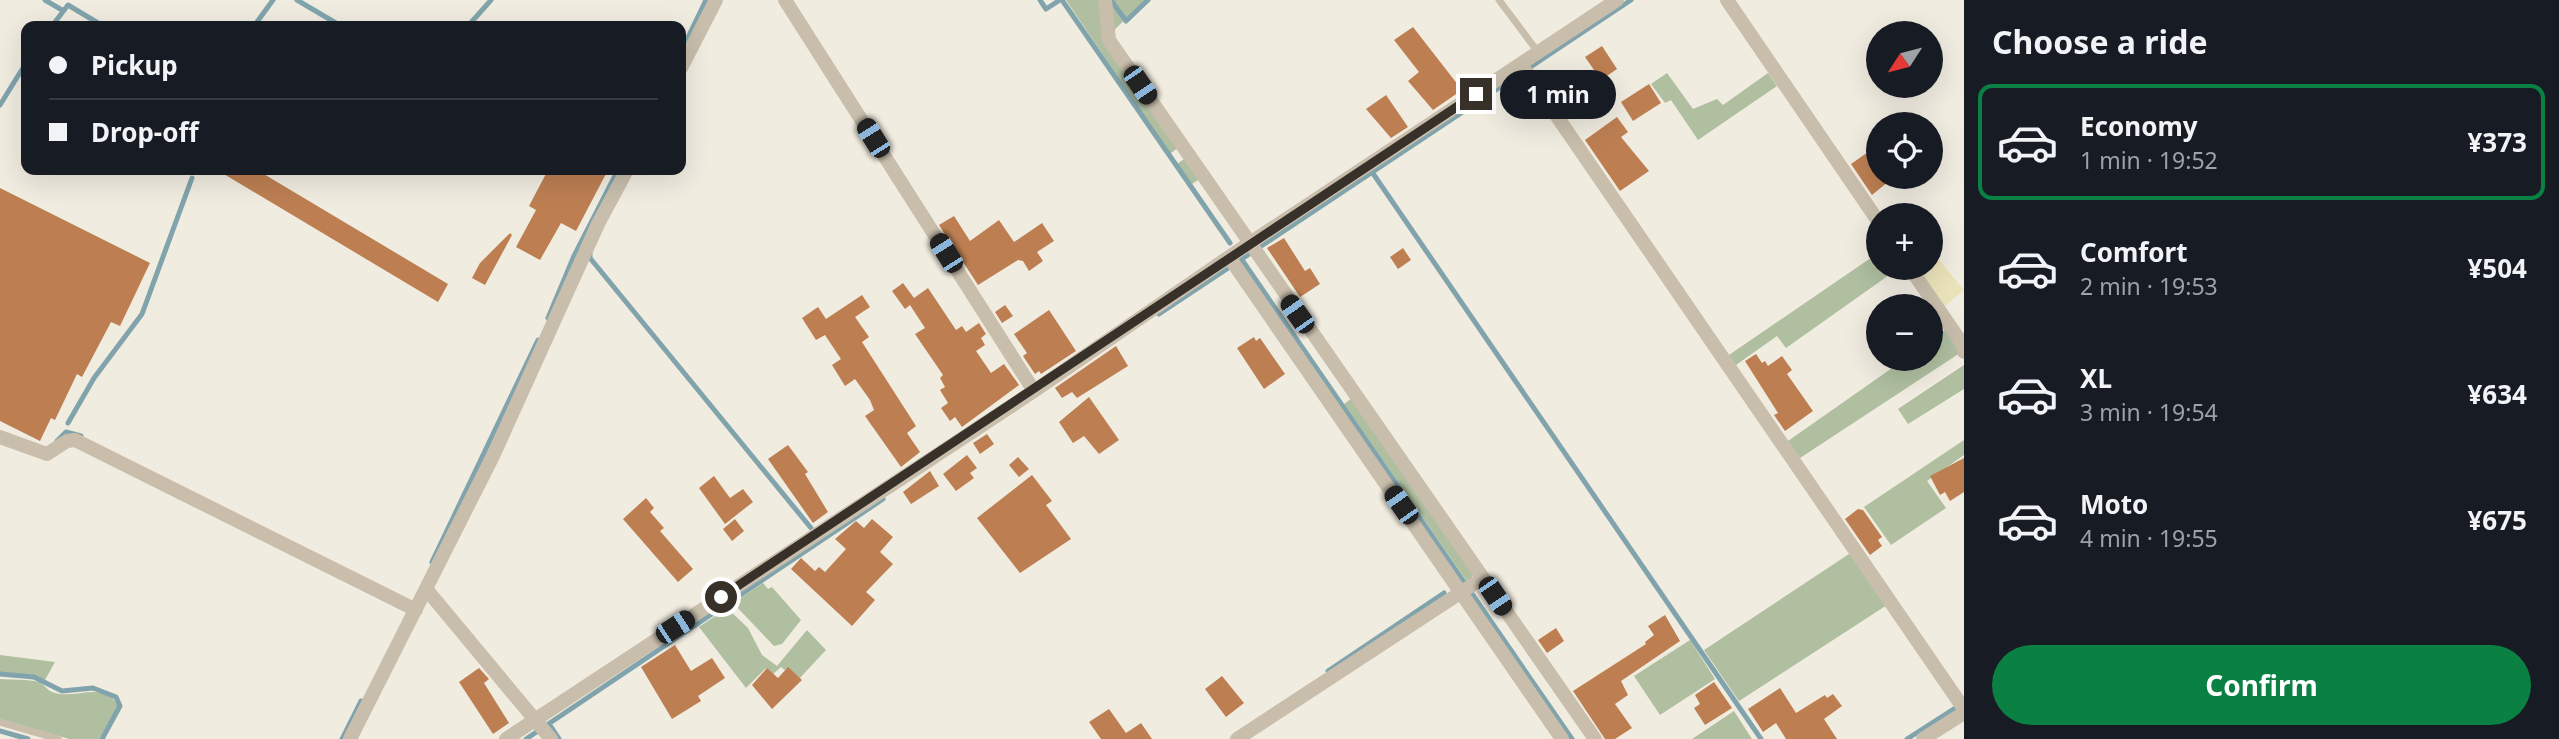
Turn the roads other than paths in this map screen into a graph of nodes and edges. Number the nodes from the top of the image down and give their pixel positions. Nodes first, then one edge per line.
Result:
1 (716, 0) edge
2 (785, 0) edge
3 (1105, 0) edge
4 (1499, 0) edge
5 (1617, 0) edge
6 (1727, 0) edge
7 (1538, 52) junction
8 (686, 58) edge
9 (1524, 68) junction
10 (624, 175) edge
11 (1866, 203) edge
12 (1253, 248) junction
13 (1233, 262) junction
14 (1918, 280) edge
15 (1964, 352) edge
16 (1034, 391) junction
17 (0, 436) edge
18 (1470, 586) junction
19 (427, 590) junction
20 (412, 608) junction
21 (1962, 708) edge
22 (0, 722) edge
23 (543, 728) edge
24 (58, 739) edge
25 (350, 739) edge
26 (506, 739) edge
27 (1237, 739) edge
28 (1562, 739) edge
29 (1595, 739) edge
30 (1923, 739) edge

1 - 8 street
2 - 16 street
3 - 12 street
4 - 7 lane
5 - 7 street
6 - 11 street
7 - 9 street
9 - 12 street
9 - 21 street
10 - 19 street
12 - 13 street
12 - 18 street
13 - 16 street
13 - 18 street
14 - 15 street
16 - 23 street
17 - 20 street
18 - 27 street
18 - 28 street
18 - 29 street
19 - 20 street
19 - 23 street
20 - 25 street
21 - 30 street
22 - 24 lane
23 - 26 street

